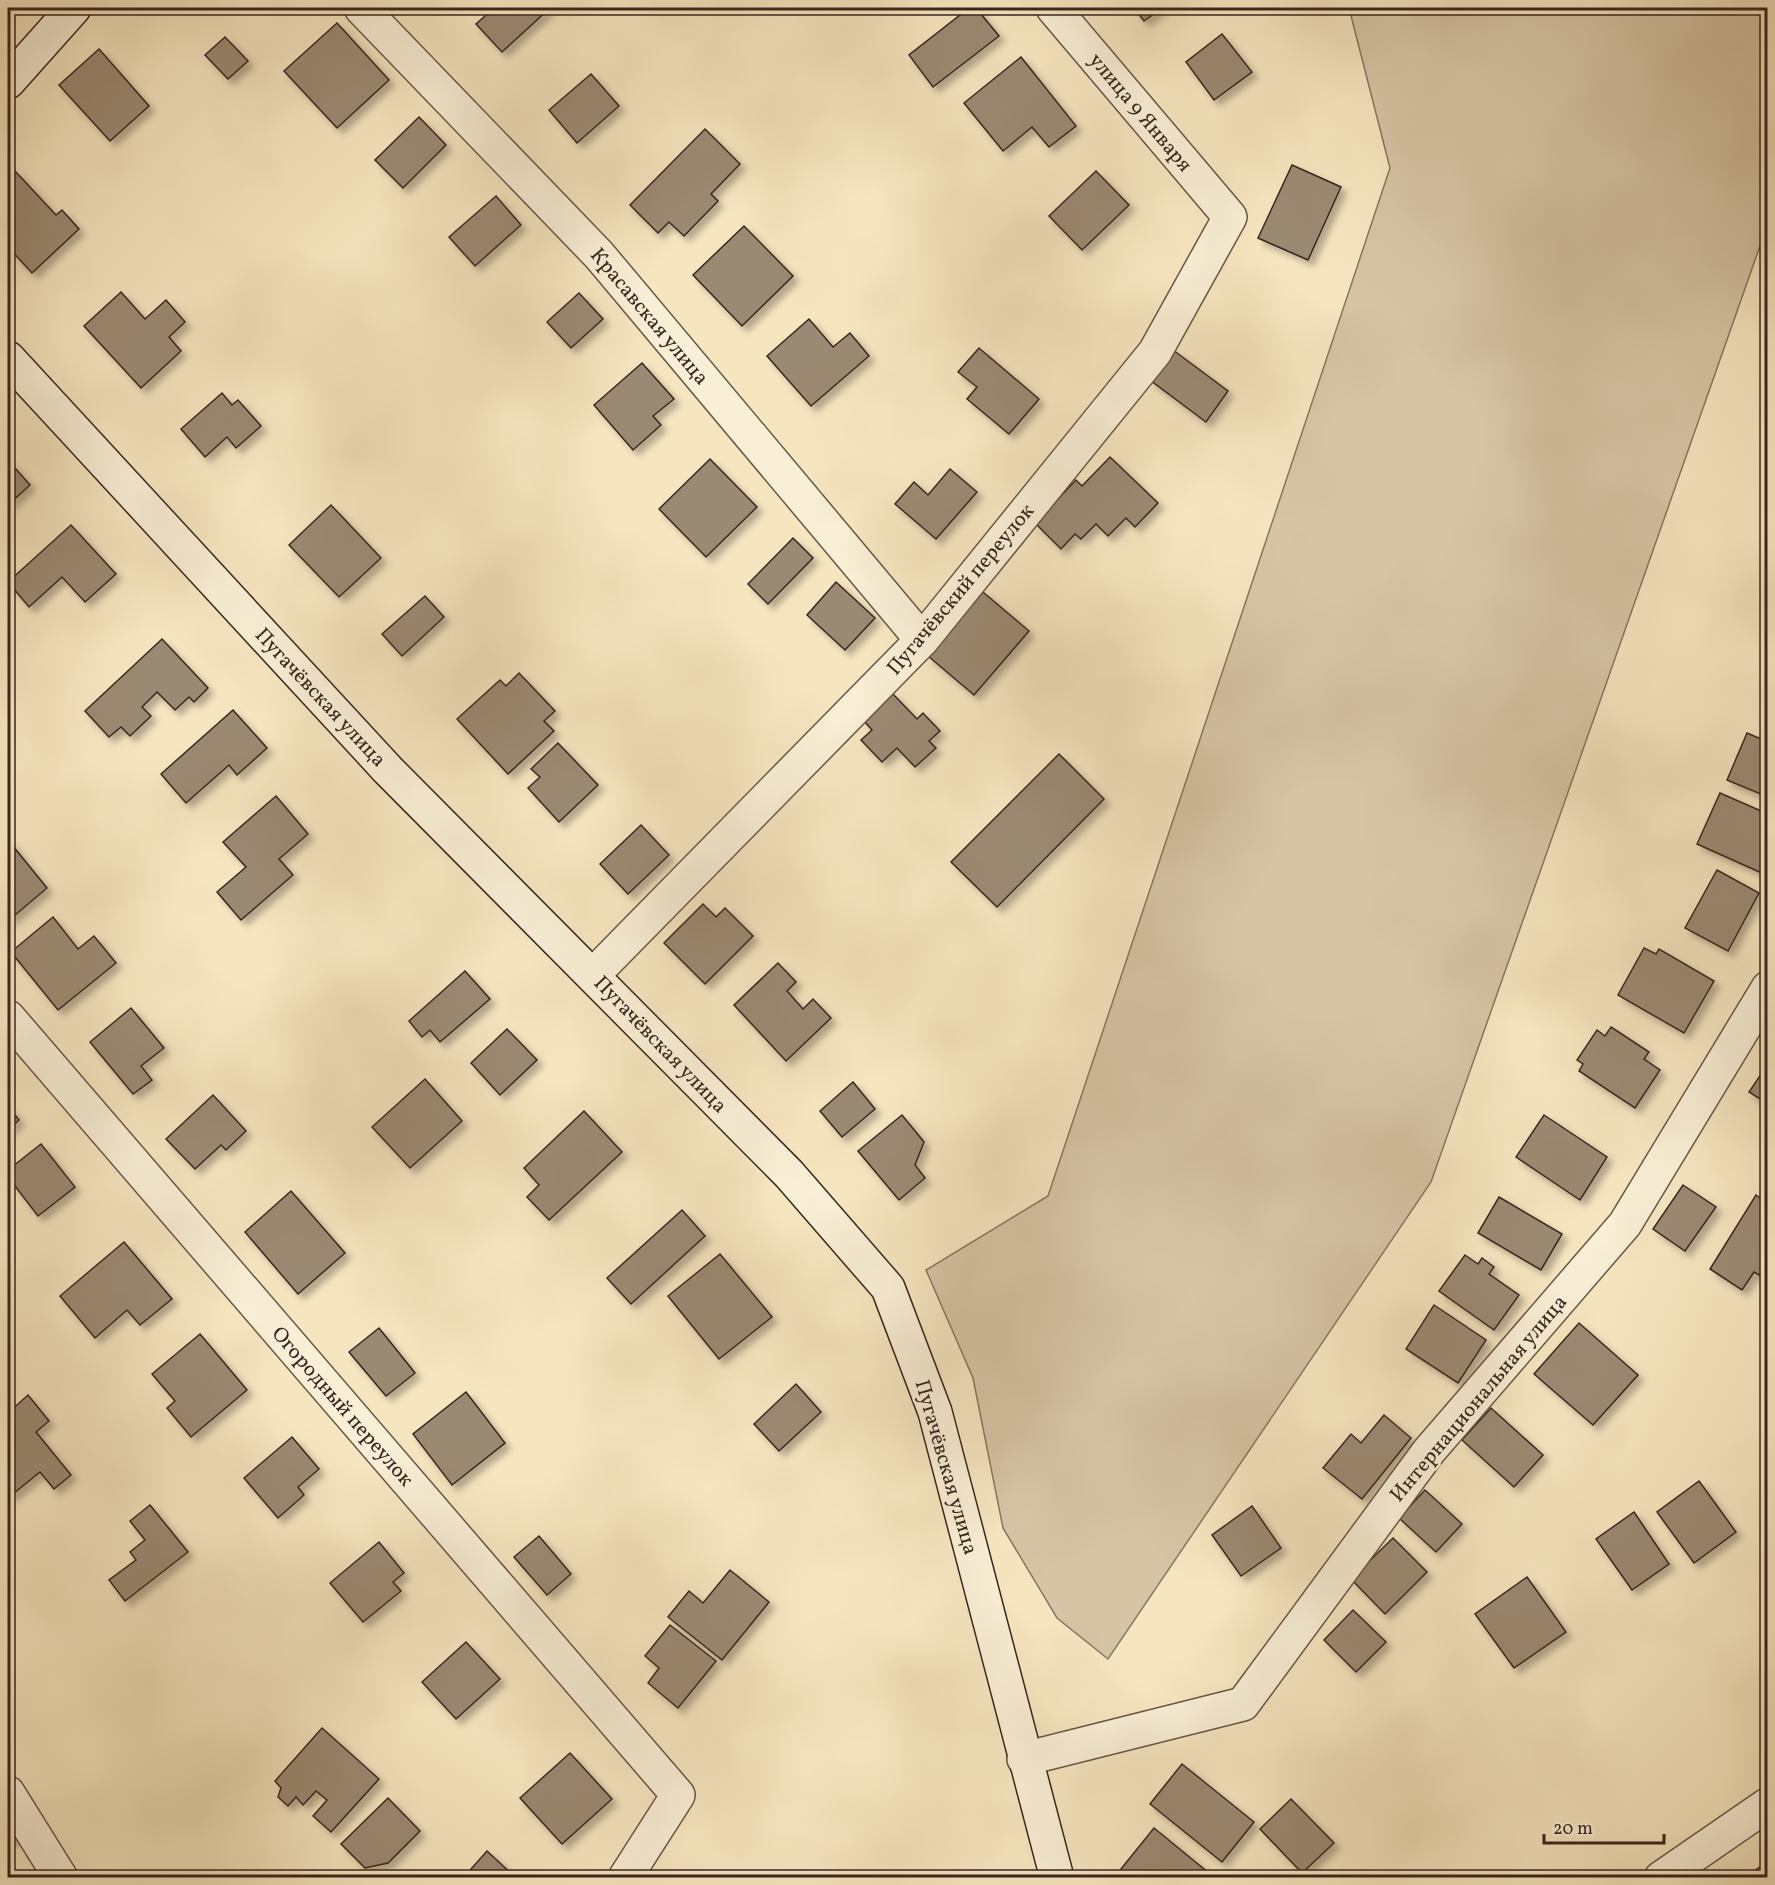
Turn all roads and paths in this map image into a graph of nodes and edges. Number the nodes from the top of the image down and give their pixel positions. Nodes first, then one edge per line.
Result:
1 (74, 8) edge
2 (361, 8) edge
3 (1053, 8) edge
4 (8, 82) edge
5 (1230, 217) joint
6 (8, 358) edge
7 (922, 640) junction
8 (593, 975) junction
9 (1767, 988) edge
10 (8, 1017) edge
11 (1024, 1758) junction
12 (8, 1793) edge
13 (1767, 1805) edge
14 (61, 1878) edge
15 (625, 1878) edge
16 (1057, 1878) edge
17 (1661, 1878) edge

1 - 4 street
2 - 7 street, Красавская улица
3 - 5 street, улица 9 Января
5 - 7 street, Пугачёвский переулок
6 - 8 street, Пугачёвская улица
7 - 8 street, Пугачёвский переулок
8 - 11 street, Пугачёвская улица
9 - 11 street, Интернациональная улица
10 - 15 street, Огородный переулок
11 - 16 street, Пугачёвская улица
12 - 14 street
13 - 17 street

